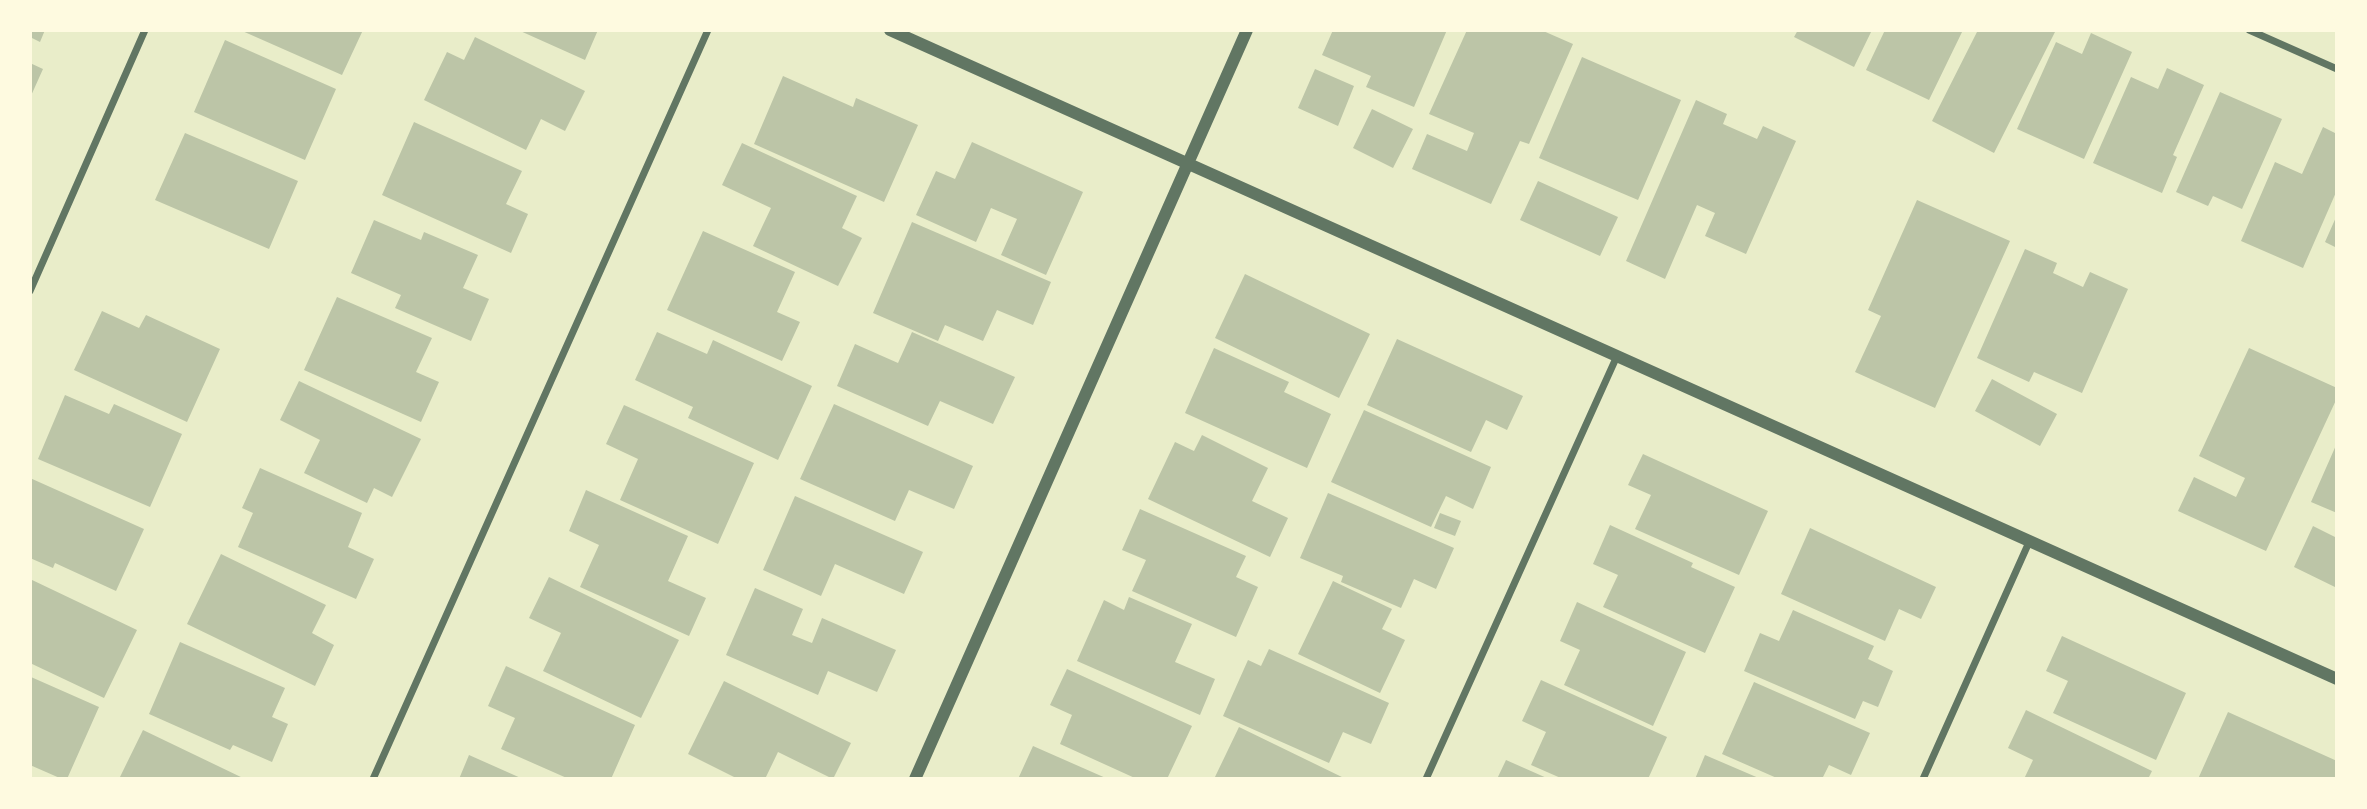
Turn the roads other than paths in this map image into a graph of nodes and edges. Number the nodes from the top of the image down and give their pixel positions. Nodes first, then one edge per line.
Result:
1 (145, 30) edge
2 (708, 30) edge
3 (890, 30) edge
4 (1247, 30) edge
5 (2249, 30) edge
6 (2337, 69) edge
7 (1186, 162) junction
8 (30, 291) edge
9 (1617, 355) junction
10 (2030, 540) junction
11 (2337, 679) edge
12 (373, 779) edge
13 (915, 779) edge
14 (1426, 779) edge
15 (1923, 779) edge

1 - 8 street
2 - 12 street
3 - 7 street
4 - 7 street
5 - 6 street
7 - 9 street
7 - 13 street
9 - 10 street
9 - 14 street
10 - 11 street
10 - 15 street

